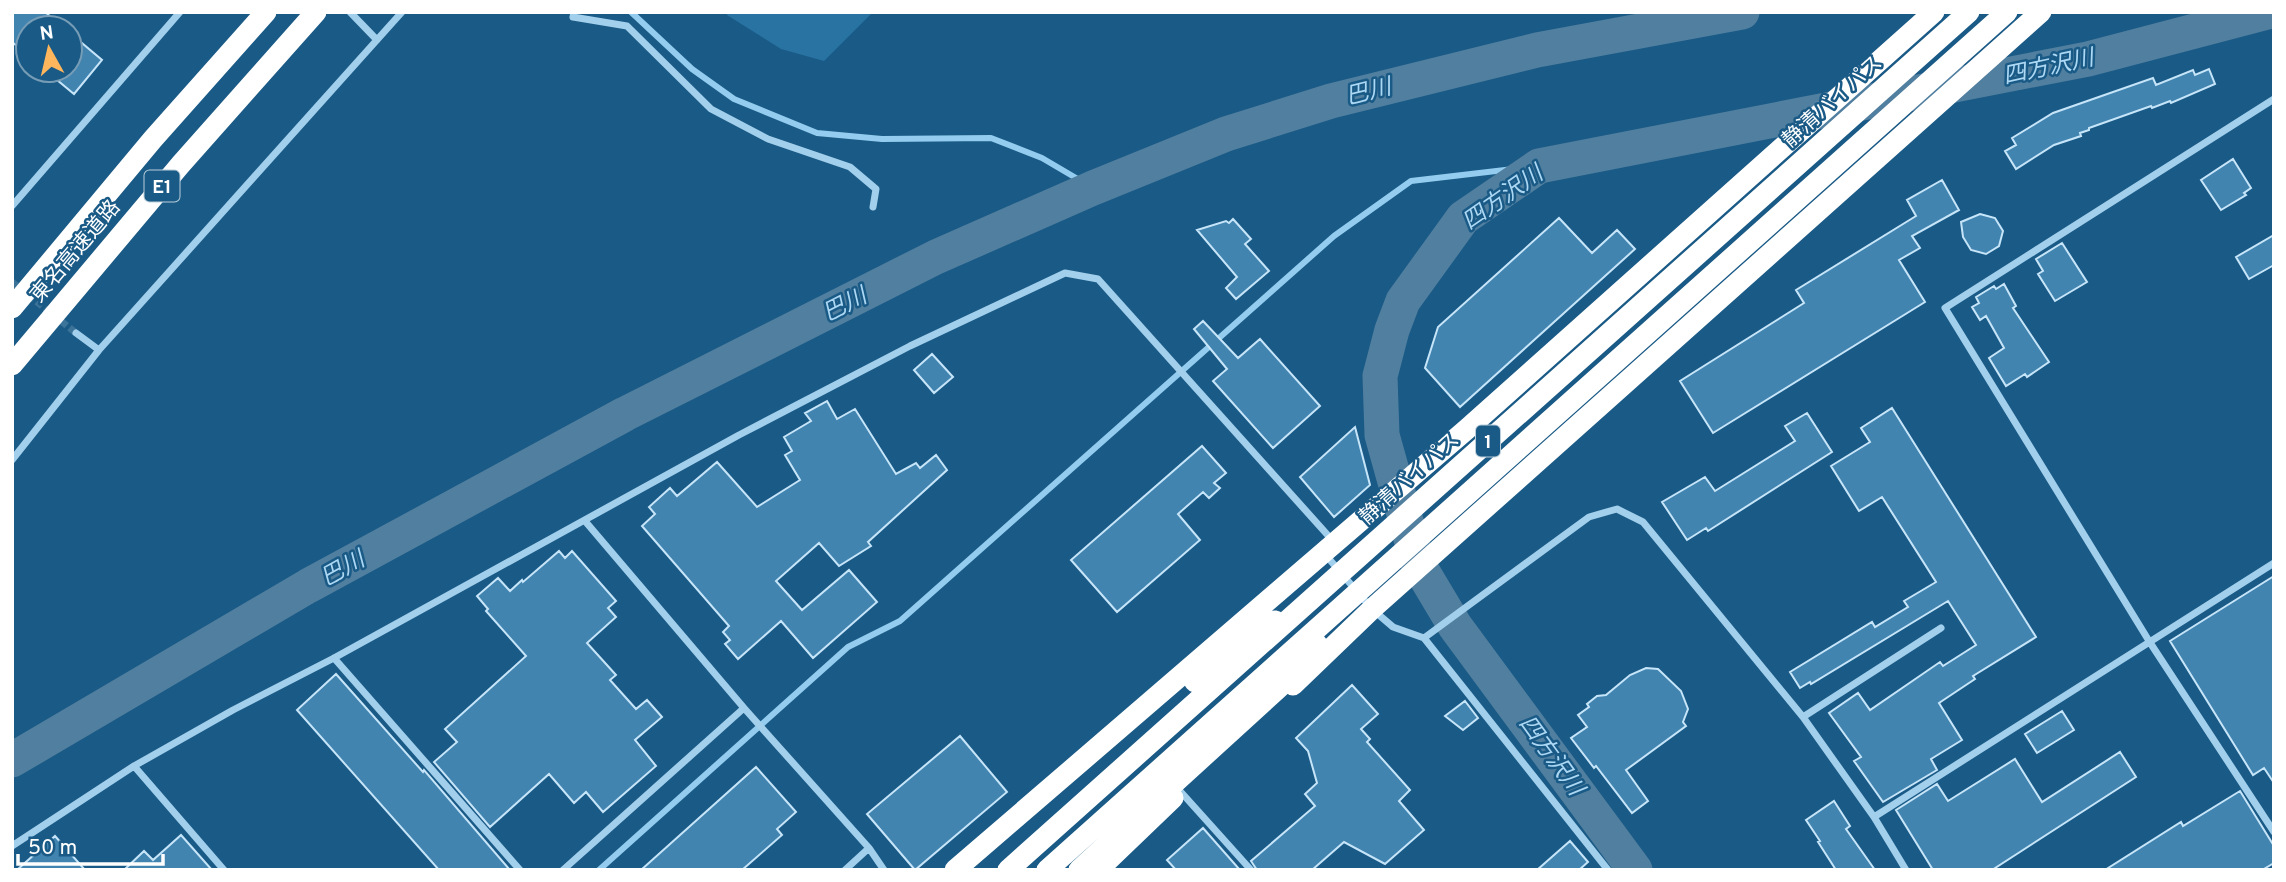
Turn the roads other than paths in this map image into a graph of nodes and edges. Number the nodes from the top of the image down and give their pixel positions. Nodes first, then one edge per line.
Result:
1 (180, 12) edge
2 (266, 12) edge
3 (316, 12) edge
4 (350, 12) edge
5 (402, 12) edge
6 (574, 12) edge
7 (1934, 12) edge
8 (1969, 12) edge
9 (2007, 12) edge
10 (2041, 12) edge
11 (377, 40) junction
12 (2274, 99) edge
13 (12, 206) edge
14 (873, 207) dead end
15 (12, 308) edge
16 (76, 333) tunnel mouth
17 (99, 350) junction
18 (12, 365) edge
19 (12, 460) edge
20 (585, 521) junction
21 (1329, 548) junction
22 (2274, 563) edge
23 (1331, 581) junction
24 (1370, 582) junction
25 (1373, 609) junction
26 (1941, 628) dead end
27 (1424, 638) junction
28 (2149, 641) junction
29 (334, 658) junction
30 (744, 708) junction
31 (1803, 717) junction
32 (134, 766) junction
33 (1180, 791) junction
34 (1874, 817) junction
35 (2274, 832) edge
36 (12, 846) edge
37 (869, 848) junction
38 (224, 870) edge
39 (520, 870) edge
40 (563, 870) edge
41 (845, 870) edge
42 (884, 870) edge
43 (954, 870) edge
44 (970, 870) edge
45 (1008, 870) edge
46 (1047, 870) edge
47 (1079, 870) edge
48 (1098, 870) edge
49 (1251, 870) edge
50 (1608, 870) edge
51 (1906, 870) edge

1 - 13 street
2 - 15 highway, 東名高速道路 / E1
3 - 18 highway, 東名高速道路 / E1
4 - 11 street
5 - 11 street
6 - 14 street
7 - 21 highway
8 - 23 highway, 静清バイパス / 1, bridge
9 - 24 highway, 1, bridge
10 - 25 highway, 1
11 - 17 street
12 - 28 street
16 - 17 street
17 - 19 street
20 - 21 street
20 - 29 street
20 - 30 street
21 - 25 street
21 - 43 highway
22 - 28 street
23 - 44 highway, bridge
23 - 45 highway, 静清バイパス / 1, bridge
24 - 46 highway, 1, bridge
24 - 47 highway, bridge
25 - 27 street
25 - 33 highway, 1
26 - 31 street
27 - 31 street
27 - 50 street
28 - 34 street
28 - 35 street
29 - 32 street
29 - 39 street
30 - 37 street
30 - 40 street
31 - 34 street
32 - 36 street
32 - 38 street
33 - 48 highway, 1
33 - 49 street
34 - 51 street
37 - 41 street
37 - 42 street

